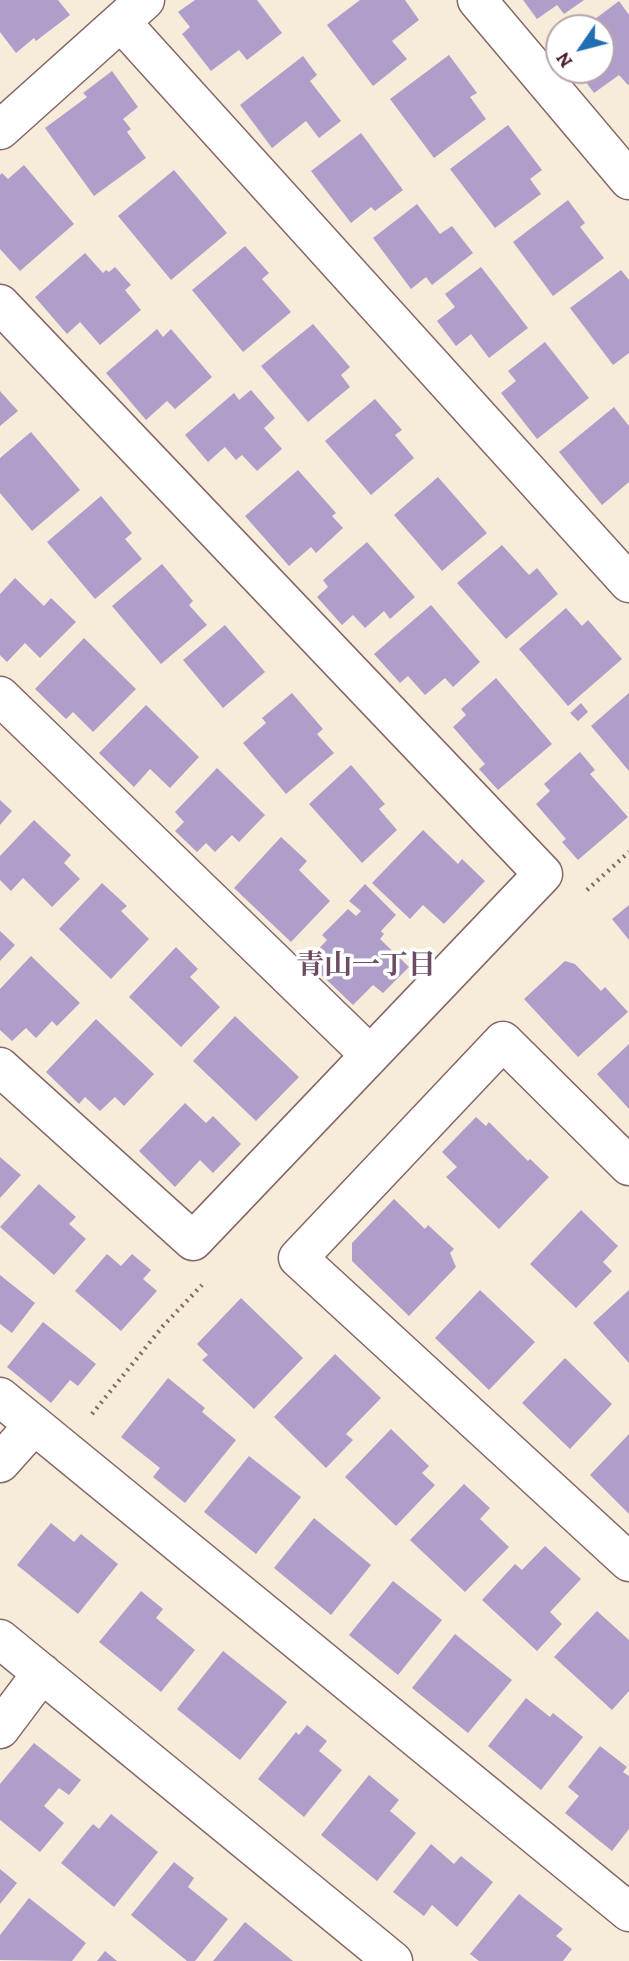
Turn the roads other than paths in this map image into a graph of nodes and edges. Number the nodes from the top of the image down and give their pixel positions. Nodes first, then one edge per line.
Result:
1 (477, 0) edge
2 (133, 11) edge
3 (0, 130) edge
4 (629, 180) edge
5 (0, 304) edge
6 (629, 583) edge
7 (0, 696) edge
8 (370, 1055) junction
9 (0, 1067) edge
10 (629, 1166) edge
11 (0, 1397) edge
12 (34, 1425) junction
13 (0, 1463) edge
14 (629, 1562) edge
15 (0, 1639) edge
16 (42, 1673) junction
17 (0, 1729) edge
18 (629, 1912) edge
19 (393, 1961) edge

1 - 4 street
2 - 3 street
2 - 6 street
5 - 8 street
7 - 8 street
8 - 9 street
10 - 14 street
11 - 12 street
12 - 13 street
12 - 18 street
15 - 16 street
16 - 17 street
16 - 19 street

